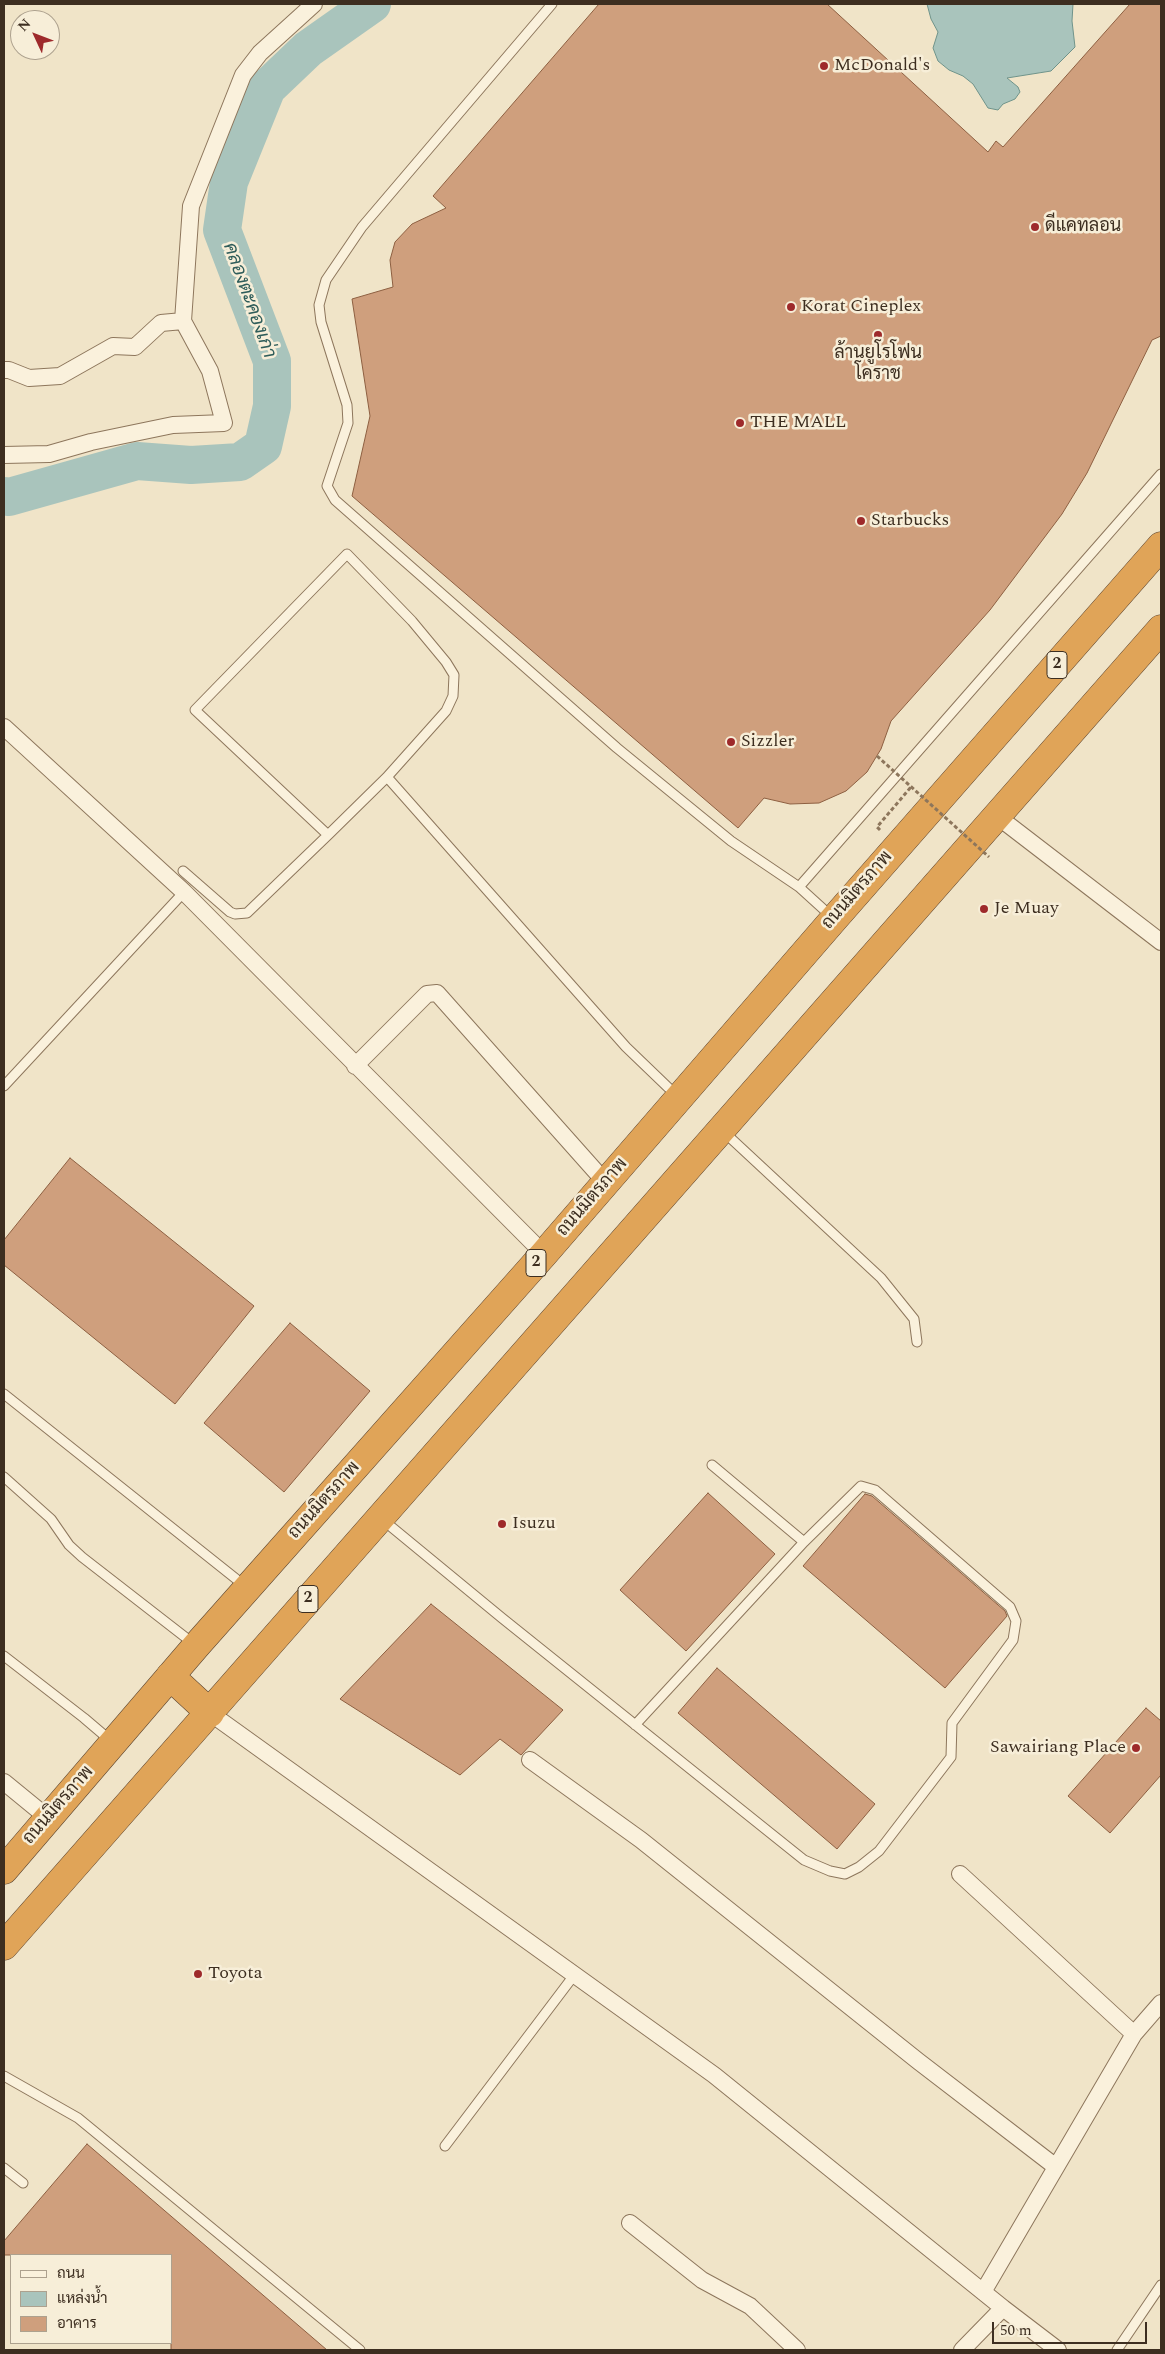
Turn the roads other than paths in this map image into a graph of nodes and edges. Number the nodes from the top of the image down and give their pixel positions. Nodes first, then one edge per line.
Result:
1 (314, 4) edge
2 (552, 4) edge
3 (183, 321) junction
4 (4, 370) edge
5 (4, 456) edge
6 (1161, 474) edge
7 (1161, 546) edge
8 (1161, 629) edge
9 (4, 727) edge
10 (387, 777) junction
11 (997, 816) junction
12 (328, 835) junction
13 (183, 871) dead end
14 (799, 887) junction
15 (184, 892) junction
16 (834, 919) junction
17 (1161, 942) edge
18 (355, 1066) junction
19 (4, 1086) edge
20 (680, 1099) junction
21 (720, 1128) junction
22 (606, 1183) junction
23 (544, 1254) junction
24 (917, 1342) dead end
25 (4, 1394) edge
26 (712, 1465) dead end
27 (4, 1478) edge
28 (379, 1516) junction
29 (804, 1542) junction
30 (247, 1588) junction
31 (196, 1645) junction
32 (4, 1656) edge
33 (170, 1676) junction
34 (210, 1712) junction
35 (635, 1725) junction
36 (113, 1743) junction
37 (530, 1760) dead end
38 (4, 1782) edge
39 (48, 1818) junction
40 (4, 1870) edge
41 (960, 1874) dead end
42 (4, 1946) edge
43 (575, 1974) junction
44 (1161, 2003) edge
45 (1134, 2034) junction
46 (4, 2076) edge
47 (445, 2146) dead end
48 (1056, 2167) junction
49 (4, 2168) edge
50 (23, 2183) dead end
51 (630, 2223) dead end
52 (1161, 2285) edge
53 (983, 2292) junction
54 (1003, 2308) junction
55 (360, 2350) edge
56 (797, 2350) edge
57 (962, 2350) edge
58 (1058, 2350) edge
59 (1116, 2350) edge

1 - 3 street
2 - 14 lane
3 - 4 street
3 - 5 street
6 - 14 lane
7 - 16 highway, ถนนมิตรภาพ / 2
8 - 11 highway, 2
9 - 15 street
10 - 12 lane
10 - 12 lane
10 - 20 lane
11 - 17 street
11 - 21 highway, 2
12 - 13 lane
14 - 16 lane
15 - 18 street
15 - 19 lane
16 - 20 highway, ถนนมิตรภาพ / 2
18 - 22 street
18 - 23 street
20 - 22 highway, ถนนมิตรภาพ / 2
21 - 24 lane
21 - 28 highway, 2
22 - 23 highway, ถนนมิตรภาพ / 2
23 - 30 highway, ถนนมิตรภาพ / 2
25 - 30 lane
26 - 29 lane
27 - 31 lane
28 - 34 highway, 2
28 - 35 lane
29 - 35 lane
29 - 35 lane
30 - 31 highway, ถนนมิตรภาพ / 2
31 - 33 highway, ถนนมิตรภาพ / 2
32 - 36 lane
33 - 34 highway
33 - 36 highway, ถนนมิตรภาพ / 2
34 - 42 highway, 2
34 - 43 street
36 - 39 highway, ถนนมิตรภาพ / 2
37 - 48 street
38 - 39 street
39 - 40 highway, ถนนมิตรภาพ / 2
41 - 45 street
43 - 47 lane
43 - 53 street
44 - 45 street
45 - 48 street
46 - 55 lane
48 - 53 street
49 - 50 lane
51 - 56 street
52 - 59 lane
53 - 54 street
54 - 57 street
54 - 58 street

